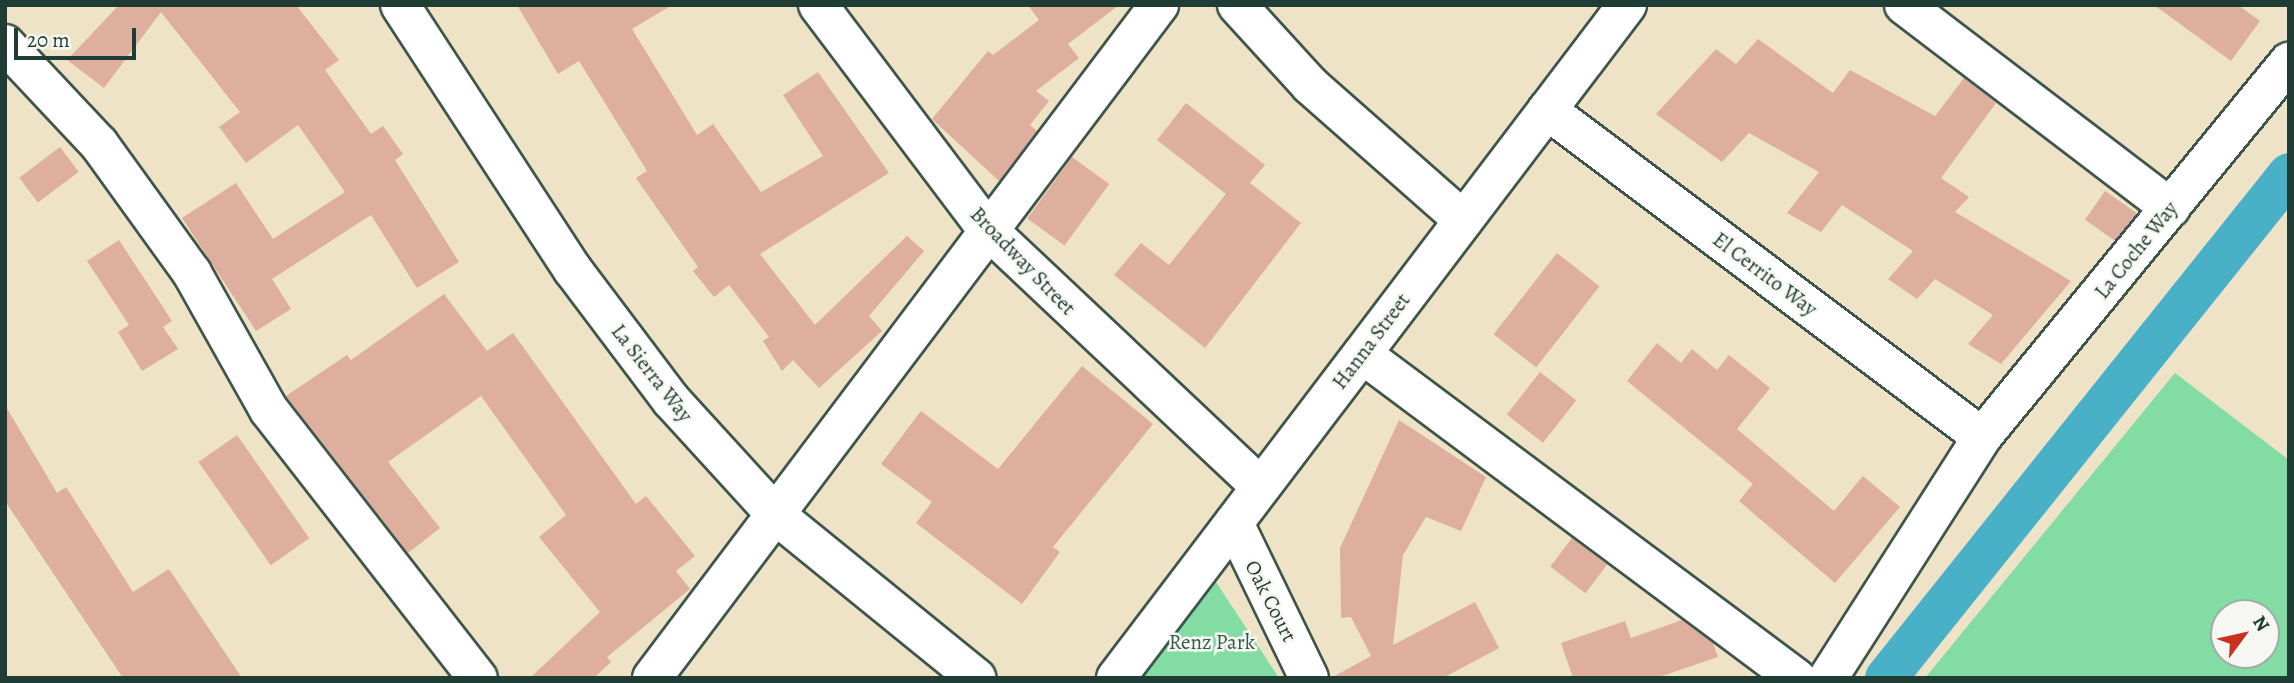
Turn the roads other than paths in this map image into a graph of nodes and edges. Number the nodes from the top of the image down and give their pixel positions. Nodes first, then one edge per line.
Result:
1 (400, 5) edge
2 (818, 5) edge
3 (1159, 5) edge
4 (1237, 5) edge
5 (1627, 5) edge
6 (1904, 5) edge
7 (5, 44) edge
8 (2289, 62) edge
9 (1548, 110) junction
10 (2170, 208) junction
11 (1463, 220) junction
12 (986, 229) junction
13 (1362, 354) junction
14 (1982, 437) junction
15 (1261, 487) junction
16 (777, 516) junction
17 (1234, 523) junction
18 (478, 678) edge
19 (652, 678) edge
20 (976, 678) edge
21 (1116, 678) edge
22 (1309, 678) edge
23 (1796, 678) edge
24 (1828, 678) edge

1 - 16 street, La Sierra Way
2 - 12 street, Broadway Street
3 - 12 street
4 - 11 street
5 - 9 street, Hanna Street
6 - 10 street
7 - 18 street
8 - 10 street, La Coche Way
9 - 11 street, Hanna Street
9 - 14 street, El Cerrito Way
10 - 14 street, La Coche Way
11 - 13 street, Hanna Street
12 - 15 street, Broadway Street
12 - 16 street
13 - 15 street, Hanna Street
13 - 23 street
14 - 24 street, La Coche Way
15 - 17 street, Hanna Street
16 - 19 street
16 - 20 street, La Sierra Way
17 - 21 street, Hanna Street
17 - 22 street, Oak Court

